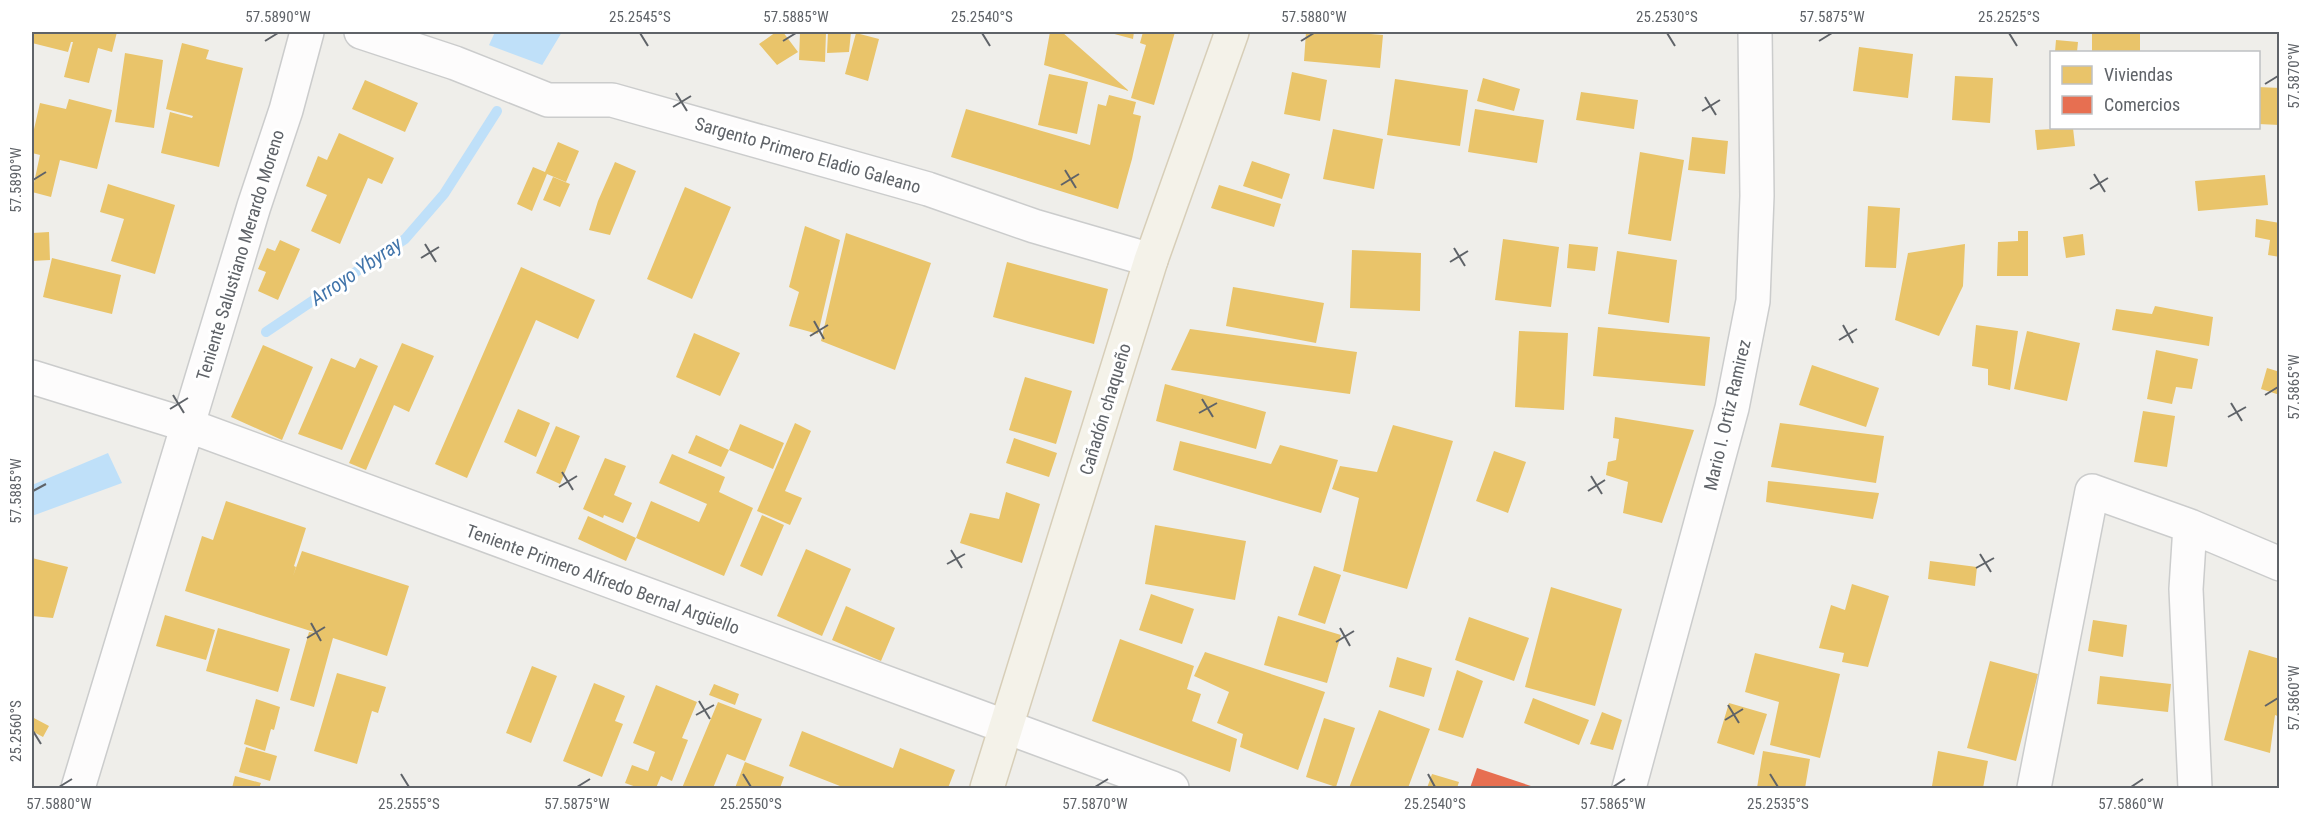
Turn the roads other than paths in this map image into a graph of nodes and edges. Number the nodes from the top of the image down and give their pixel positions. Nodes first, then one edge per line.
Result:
1 (308, 32) edge
2 (361, 32) edge
3 (1232, 32) edge
4 (1755, 32) edge
5 (1151, 260) junction
6 (32, 377) edge
7 (187, 425) junction
8 (2190, 526) junction
9 (2280, 564) edge
10 (1007, 727) junction
11 (78, 789) edge
12 (987, 789) edge
13 (1172, 789) edge
14 (1629, 789) edge
15 (2034, 789) edge
16 (2195, 789) edge

1 - 7 street, Teniente Salustiano Merardo Moreno
2 - 5 street, Sargento Primero Eladio Galeano
3 - 5 main road, Cañadón chaqueño
4 - 14 street, Mario I. Ortiz Ramirez
5 - 10 main road, Cañadón chaqueño
6 - 7 street, Teniente Primero Alfredo Bernal Argüello
7 - 10 street, Teniente Primero Alfredo Bernal Argüello
7 - 11 street, Teniente Salustiano Merardo Moreno
8 - 9 street
8 - 15 street
8 - 16 street
10 - 12 main road, Cañadón chaqueño
10 - 13 street, Teniente Primero Alfredo Bernal Argüello

